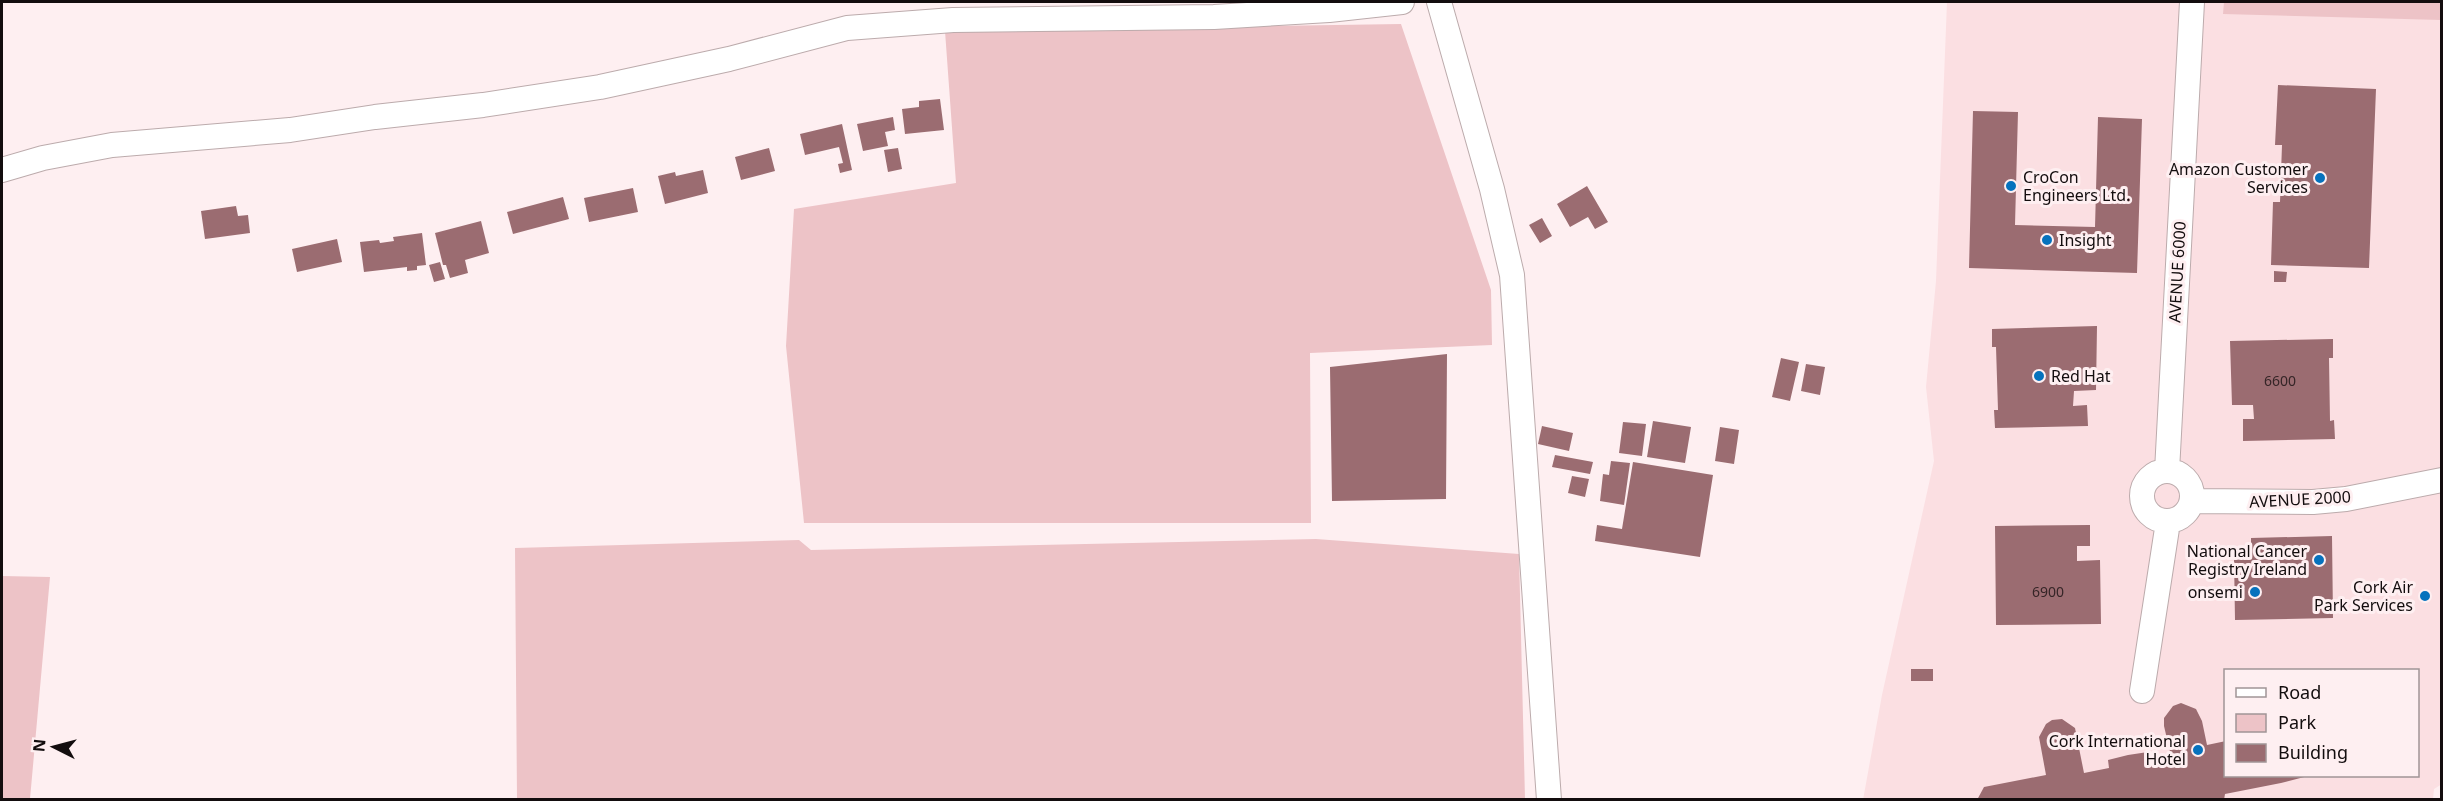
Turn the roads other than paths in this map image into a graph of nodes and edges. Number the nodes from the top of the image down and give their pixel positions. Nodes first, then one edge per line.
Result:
1 (1402, 2) edge
2 (1440, 2) edge
3 (2192, 2) edge
4 (2, 170) edge
5 (2168, 471) junction
6 (2442, 480) edge
7 (2192, 501) junction
8 (2168, 522) junction
9 (2142, 692) dead end
10 (1549, 800) edge

1 - 4 street
2 - 10 street
3 - 5 street, AVENUE 6000
5 - 7 street
5 - 8 street
6 - 7 street, AVENUE 2000
7 - 8 street
8 - 9 street

